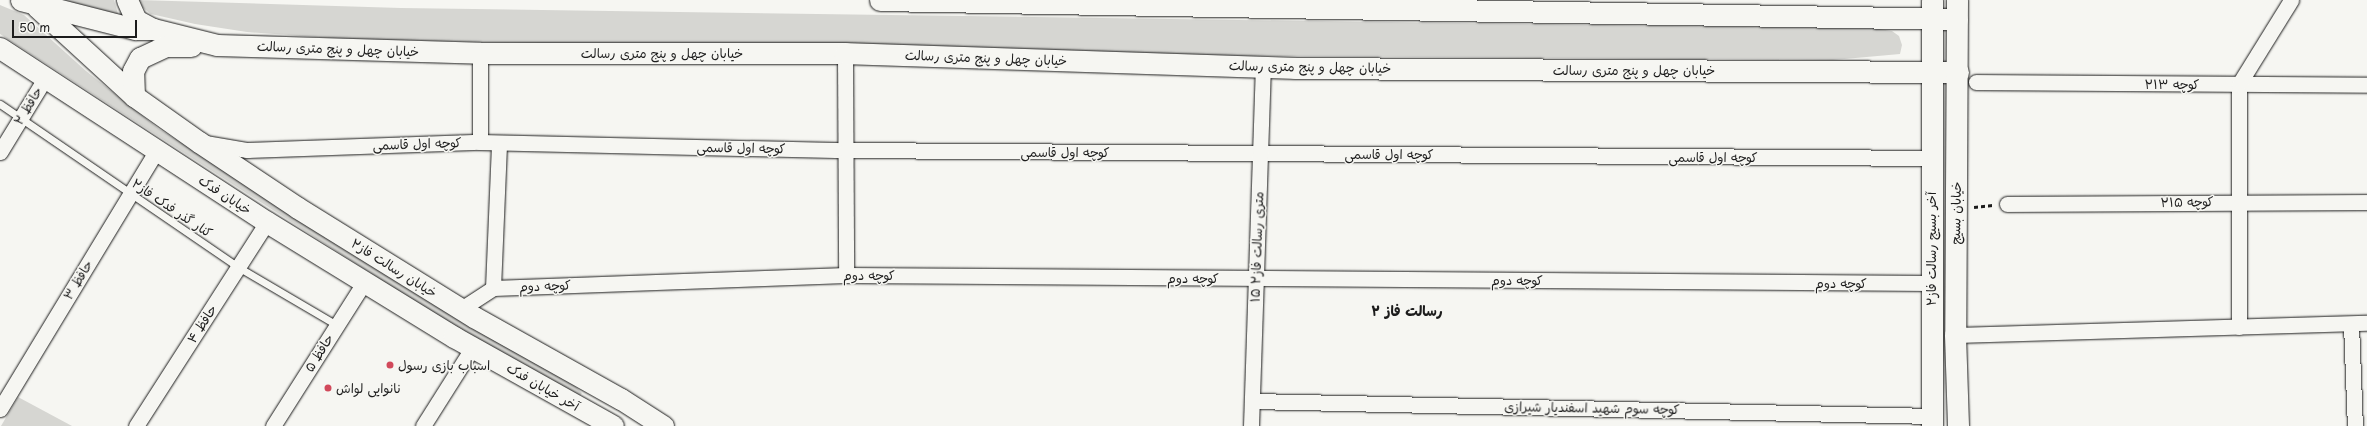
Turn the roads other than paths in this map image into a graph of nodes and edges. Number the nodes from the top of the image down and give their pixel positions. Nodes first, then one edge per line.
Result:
1 (127, 0) edge
2 (880, 0) edge
3 (2291, 0) edge
4 (29, 2) edge
5 (1065, 2) edge
6 (1339, 4) edge
7 (1633, 7) edge
8 (1932, 9) edge
9 (1957, 10) edge
10 (153, 29) junction
11 (217, 45) junction
12 (0, 48) edge
13 (480, 53) junction
14 (846, 53) junction
15 (1263, 67) junction
16 (1931, 71) junction
17 (1958, 72) junction
18 (44, 80) junction
19 (1976, 82) dead end
20 (2239, 84) junction
21 (2367, 85) edge
22 (134, 96) junction
23 (0, 104) edge
24 (21, 118) junction
25 (199, 142) junction
26 (480, 142) junction
27 (499, 143) junction
28 (846, 150) junction
29 (156, 151) junction
30 (0, 152) edge
31 (1260, 153) junction
32 (1931, 158) junction
33 (130, 195) junction
34 (2239, 202) junction
35 (2367, 202) edge
36 (2007, 204) road end
37 (267, 222) junction
38 (238, 267) junction
39 (846, 275) junction
40 (1256, 278) junction
41 (365, 281) junction
42 (1931, 283) junction
43 (493, 288) junction
44 (461, 309) junction
45 (2350, 324) junction
46 (2367, 324) edge
47 (336, 326) junction
48 (2239, 327) junction
49 (1955, 335) junction
50 (454, 336) joint
51 (473, 347) junction
52 (621, 399) junction
53 (1252, 401) junction
54 (0, 409) edge
55 (1932, 421) edge
56 (608, 425) edge
57 (136, 426) edge
58 (273, 426) edge
59 (423, 426) edge
60 (663, 426) edge
61 (1251, 426) edge
62 (1958, 426) edge
63 (2355, 426) edge

1 - 10 main road
2 - 5 main road
3 - 20 street
4 - 10 main road, خیابان چهل و پنج متری رسالت
4 - 22 main road, خیابان رسالت فاز۲
5 - 6 main road
6 - 7 main road
7 - 8 main road
8 - 9 main road
8 - 16 main road
9 - 17 main road, خیابان بسیج
10 - 11 main road, خیابان چهل و پنج متری رسالت
11 - 13 main road, خیابان چهل و پنج متری رسالت
11 - 22 main road
12 - 18 main road, خیابان فدک
13 - 14 main road, خیابان چهل و پنج متری رسالت
13 - 26 street
14 - 15 main road, خیابان چهل و پنج متری رسالت
14 - 28 street
15 - 16 main road, خیابان چهل و پنج متری رسالت
15 - 31 street, ۱۵ متری رسالت فاز۲
16 - 17 main road, خیابان چهل و پنج متری رسالت
16 - 32 main road, آخر بسیج رسالت فاز۲
17 - 49 main road, خیابان بسیج
18 - 24 street, حافظ ۲
18 - 29 main road, خیابان فدک
19 - 20 street, کوچه ۲۱۳
20 - 21 street, کوچه ۲۱۳
20 - 34 street
22 - 25 main road, خیابان رسالت فاز۲
23 - 24 lane, کنار گذر فدک فاز۲
24 - 30 street, حافظ ۲
24 - 33 lane, کنار گذر فدک فاز۲
25 - 26 street, کوچه اول قاسمی
25 - 44 main road, خیابان رسالت فاز۲
26 - 27 street, کوچه اول قاسمی
27 - 28 street, کوچه اول قاسمی
27 - 43 street
28 - 31 street, کوچه اول قاسمی
28 - 39 street
29 - 33 street, حافظ ۳
29 - 37 main road, خیابان فدک
31 - 32 street, کوچه اول قاسمی
31 - 40 street, ۱۵ متری رسالت فاز۲
32 - 42 main road, آخر بسیج رسالت فاز۲
33 - 38 lane, کنار گذر فدک فاز۲
33 - 54 street, حافظ ۳
34 - 35 street, کوچه ۲۱۵
34 - 36 street, کوچه ۲۱۵
34 - 48 street
37 - 38 street, حافظ ۴
37 - 41 main road, خیابان فدک
38 - 47 lane, کنار گذر فدک فاز۲
38 - 57 street, حافظ ۴
39 - 40 street, کوچه دوم
39 - 43 street, کوچه دوم
40 - 42 street, کوچه دوم
40 - 53 street, ۱۵ متری رسالت فاز۲
41 - 47 street, حافظ ۵
41 - 50 main road, خیابان فدک
42 - 55 main road, آخر بسیج رسالت فاز۲
43 - 44 street
44 - 52 main road, خیابان رسالت فاز۲
45 - 46 street
45 - 48 street
45 - 63 street
47 - 58 street, حافظ ۵
48 - 49 street
49 - 62 main road, خیابان بسیج
50 - 51 main road, آخر خیابان فدک
51 - 56 main road, آخر خیابان فدک
51 - 59 street
52 - 56 main road, آخر خیابان فدک
52 - 60 main road, خیابان رسالت فاز۲
53 - 55 street, کوچه سوم شهید اسفندیار شیرازی
53 - 61 street, ۱۵ متری رسالت فاز۲

